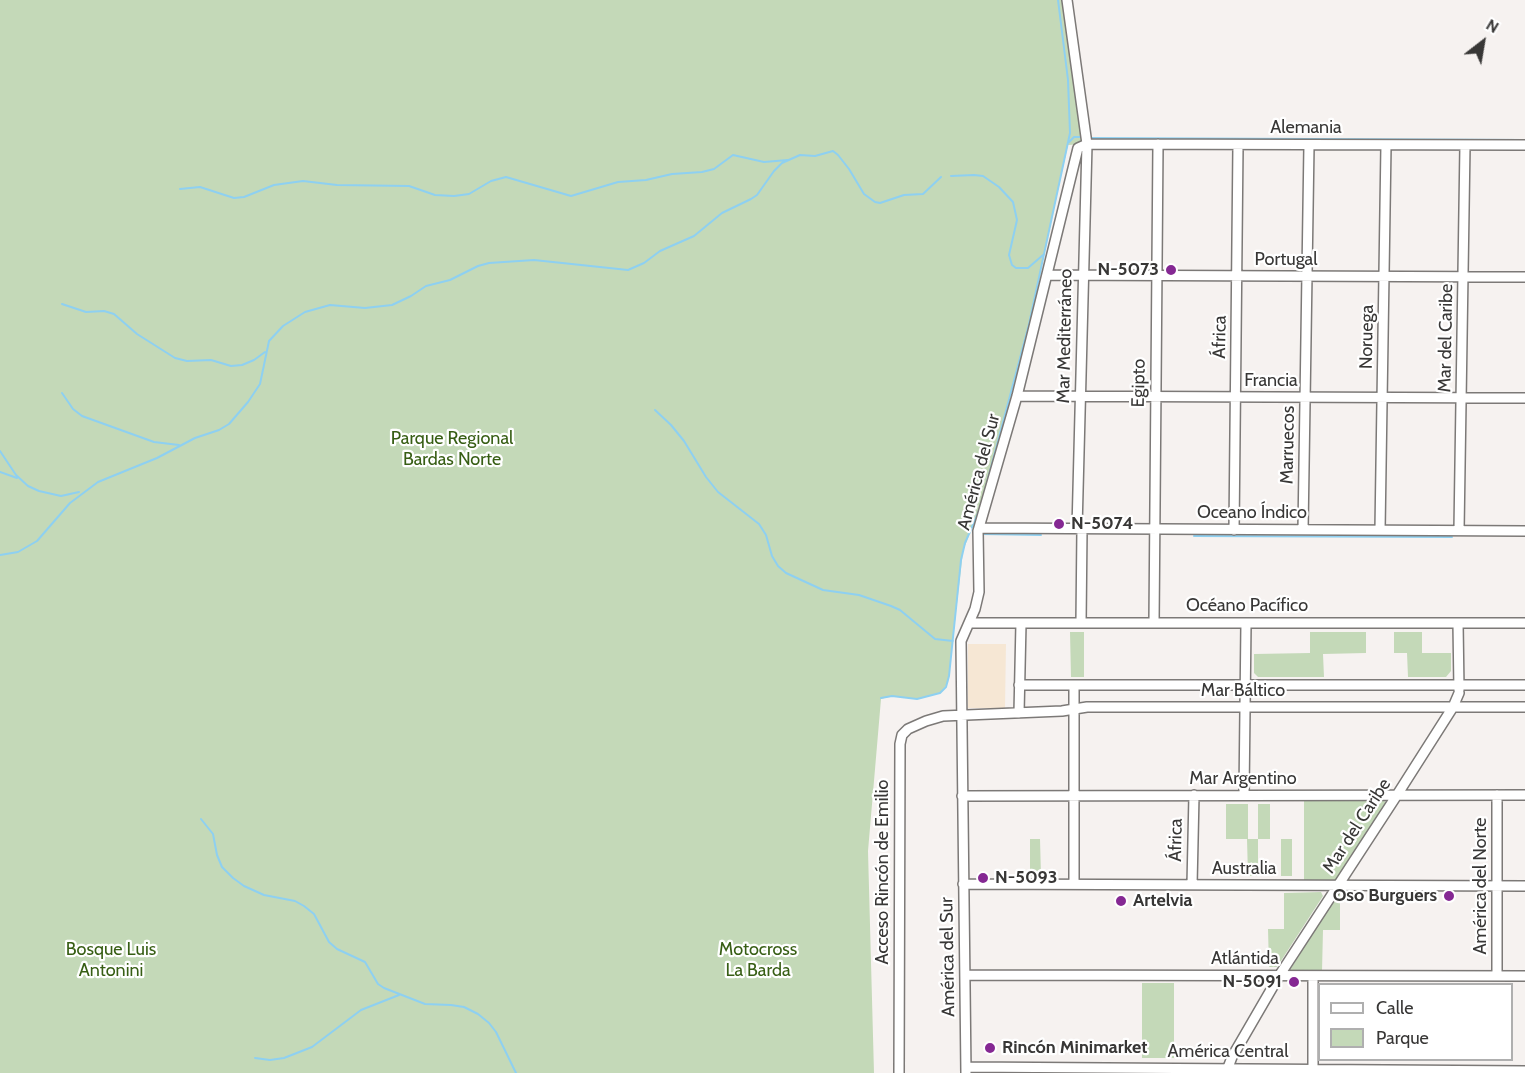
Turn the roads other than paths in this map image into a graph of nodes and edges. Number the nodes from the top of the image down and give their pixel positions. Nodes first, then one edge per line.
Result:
1 (1067, 0) edge
2 (1087, 144) junction
3 (1158, 144) junction
4 (1238, 145) junction
5 (1309, 145) junction
6 (1386, 145) junction
7 (1465, 145) junction
8 (1525, 145) edge
9 (1047, 275) junction
10 (1083, 276) junction
11 (1157, 276) junction
12 (1237, 276) junction
13 (1307, 276) junction
14 (1384, 276) junction
15 (1463, 277) junction
16 (1525, 277) edge
17 (1017, 396) junction
18 (1080, 397) junction
19 (1155, 398) junction
20 (1236, 398) junction
21 (1305, 398) junction
22 (1382, 398) junction
23 (1461, 398) junction
24 (1525, 398) edge
25 (979, 528) junction
26 (1079, 529) junction
27 (1154, 529) junction
28 (1234, 530) junction
29 (1304, 530) junction
30 (1380, 530) junction
31 (1460, 531) junction
32 (1525, 531) edge
33 (969, 623) junction
34 (1021, 623) junction
35 (1081, 623) junction
36 (1154, 623) junction
37 (1246, 623) junction
38 (1458, 623) junction
39 (1525, 623) edge
40 (1019, 685) junction
41 (1074, 685) junction
42 (1245, 685) junction
43 (1525, 685) edge
44 (1459, 689) junction
45 (1245, 707) junction
46 (1453, 707) junction
47 (1466, 707) junction
48 (1525, 707) edge
49 (1074, 709) junction
50 (1019, 713) junction
51 (961, 715) junction
52 (1074, 795) junction
53 (1194, 795) junction
54 (1244, 795) junction
55 (1397, 795) junction
56 (1497, 795) junction
57 (1525, 795) edge
58 (962, 796) junction
59 (963, 884) junction
60 (1074, 884) junction
61 (1192, 885) junction
62 (1338, 885) junction
63 (1497, 886) junction
64 (1525, 886) edge
65 (965, 975) junction
66 (1279, 976) junction
67 (1313, 976) junction
68 (1497, 976) junction
69 (1525, 976) edge
70 (1384, 980) edge
71 (1454, 980) edge
72 (1385, 1065) edge
73 (1313, 1069) junction
74 (966, 1070) edge
75 (1227, 1071) edge
76 (1525, 1071) edge
77 (1454, 1072) edge
78 (899, 1073) edge

1 - 2 street
2 - 3 street, Alemania
2 - 9 street, América del Sur
2 - 10 street, Mar Mediterráneo
3 - 4 street, Alemania
3 - 11 street, Egipto
4 - 5 street, Alemania
4 - 12 street, África
5 - 6 street, Alemania
5 - 13 street, Marruecos
6 - 7 street, Alemania
6 - 14 street, Noruega
7 - 8 street, Alemania
7 - 15 street, Mar del Caribe
9 - 10 street, Portugal
9 - 17 street, América del Sur
10 - 11 street, Portugal
10 - 18 street, Mar Mediterráneo
11 - 12 street, Portugal
11 - 19 street, Egipto
12 - 13 street, Portugal
12 - 20 street, África
13 - 14 street, Portugal
13 - 21 street, Marruecos
14 - 15 street, Portugal
14 - 22 street, Noruega
15 - 16 street, Portugal
15 - 23 street, Mar del Caribe
17 - 18 street, Francia
17 - 25 street, América del Sur
18 - 19 street, Francia
18 - 26 street, Mar Mediterráneo
19 - 20 street, Francia
19 - 27 street, Egipto
20 - 21 street, Francia
20 - 28 street, África
21 - 22 street, Francia
21 - 29 street, Marruecos
22 - 23 street, Francia
22 - 30 street, Noruega
23 - 24 street, Francia
23 - 31 street, Mar del Caribe
25 - 26 street, Oceano Índico
25 - 33 street, América del Sur
26 - 27 street, Oceano Índico
26 - 35 street, Mar Mediterráneo
27 - 28 street, Oceano Índico
27 - 36 street, Egipto
28 - 29 street, Oceano Índico
29 - 30 street, Oceano Índico
30 - 31 street, Oceano Índico
31 - 32 street, Oceano Índico
33 - 34 street, Océano Pacífico
33 - 51 street, América del Sur
34 - 35 street, Océano Pacífico
34 - 40 street
35 - 36 street, Océano Pacífico
36 - 37 street, Océano Pacífico
37 - 38 street, Océano Pacífico
37 - 42 street
38 - 39 street, Océano Pacífico
38 - 44 street, Mar del Caribe
40 - 41 street, Mar Báltico
40 - 50 street
41 - 42 street, Mar Báltico
41 - 49 street
42 - 44 street, Mar Báltico
42 - 45 street
43 - 44 street, Mar Báltico
44 - 46 street, Mar del Caribe
44 - 47 street, Mar del Caribe
45 - 46 street, Mar Báltico
45 - 49 street, Mar Báltico
45 - 54 street
46 - 47 street, Mar Báltico
46 - 55 street, Mar del Caribe
47 - 48 street, Mar Báltico
49 - 50 street, Mar Báltico
49 - 52 street
50 - 51 street, Mar Báltico
51 - 58 street, América del Sur
51 - 78 street, Acceso Rincón de Emilio
52 - 53 street, Mar Argentino
52 - 58 street, Mar Argentino
52 - 60 street
53 - 54 street, Mar Argentino
53 - 61 street, África
54 - 55 street, Mar Argentino
55 - 56 street, Mar Argentino
55 - 62 street, Mar del Caribe
56 - 57 street, Mar Argentino
56 - 63 street, América del Norte
58 - 59 street, América del Sur
59 - 60 street, Australia
59 - 65 street, América del Sur
60 - 61 street, Australia
61 - 62 street, Australia
62 - 63 street, Australia
62 - 66 street, Mar del Caribe
63 - 64 street, Australia
63 - 68 street, América del Norte
65 - 66 street, Atlántida
65 - 74 street, América del Sur
66 - 67 street, Atlántida
66 - 75 street, Mar del Caribe
67 - 70 street, Atlántida
67 - 73 street
68 - 69 street, Atlántida
68 - 71 street, Atlántida
70 - 71 street, Atlántida
72 - 73 street, América Central
72 - 77 street, América Central
73 - 75 street, América Central
74 - 75 street, América Central
76 - 77 street, América Central

